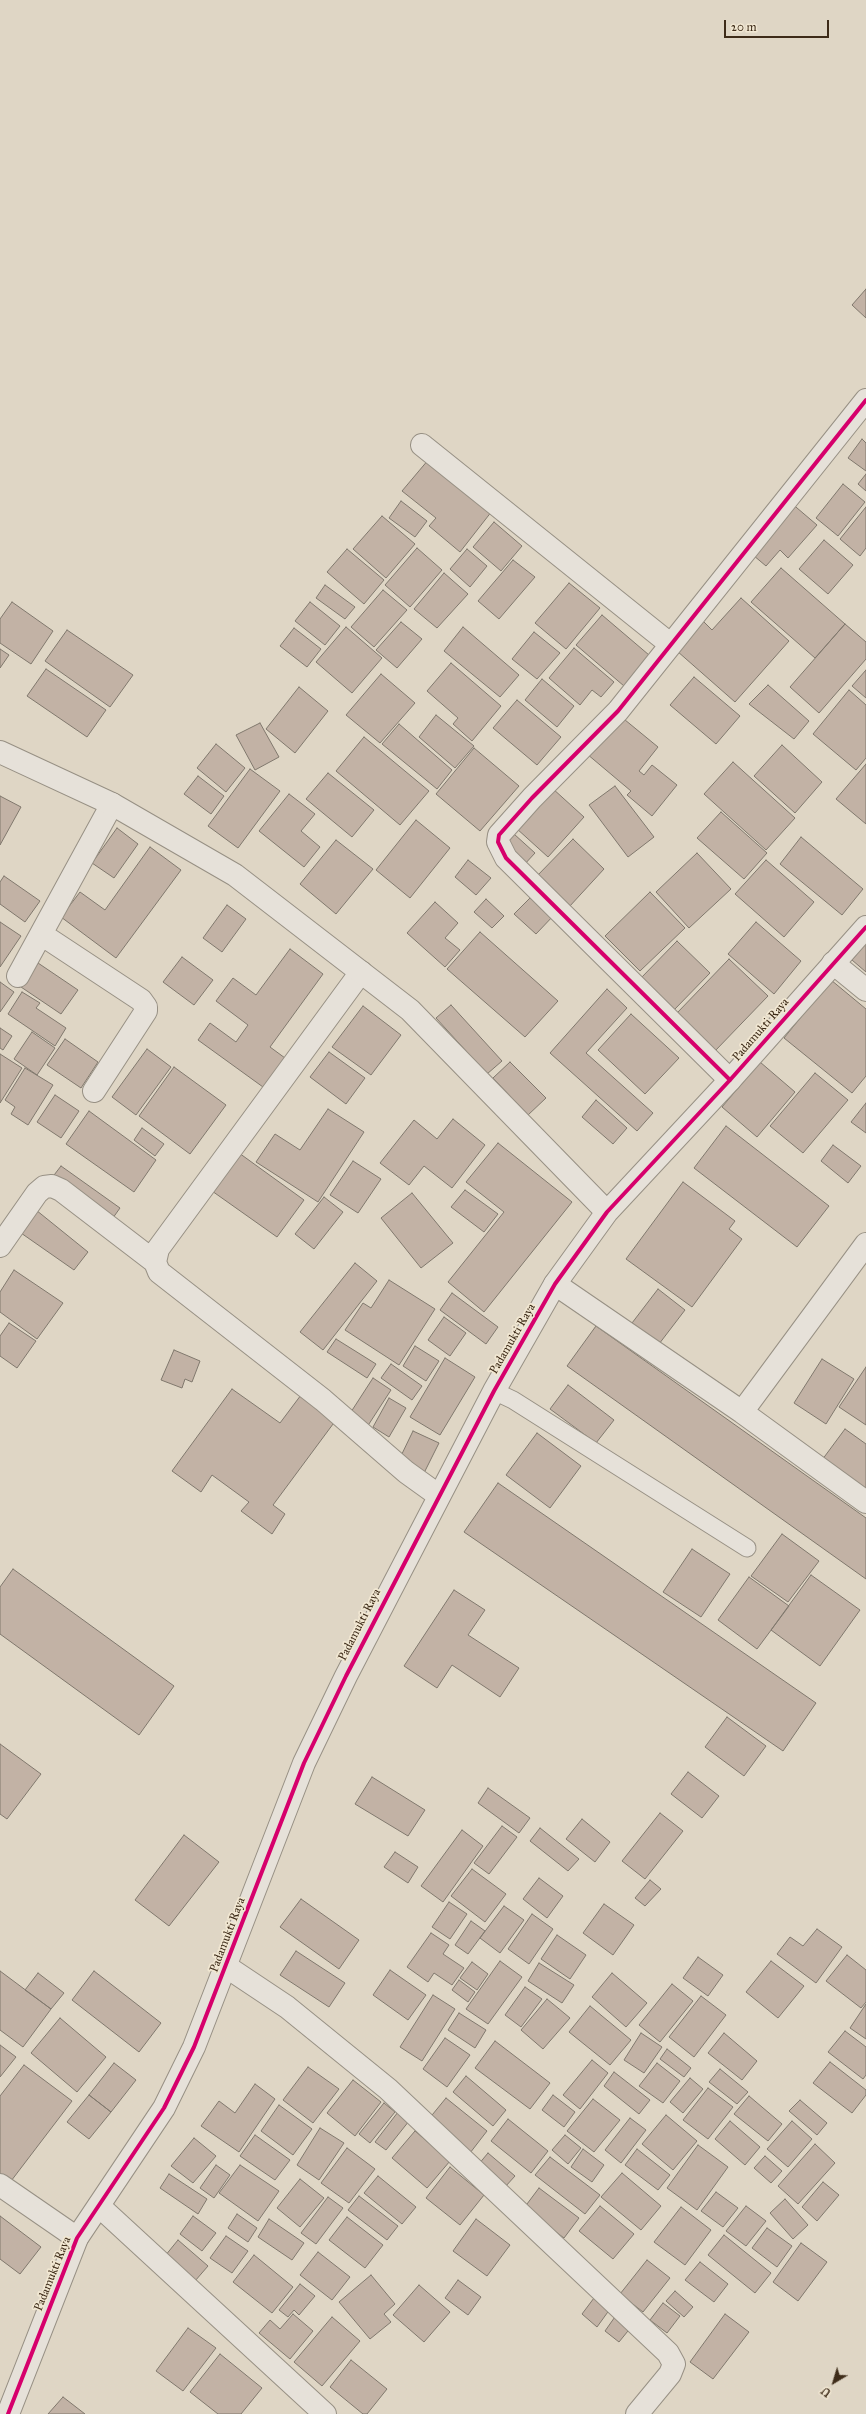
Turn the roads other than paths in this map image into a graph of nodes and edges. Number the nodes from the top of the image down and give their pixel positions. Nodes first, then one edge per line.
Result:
1 (866, 400) edge
2 (422, 446) dead end
3 (670, 644) junction
4 (0, 752) edge
5 (112, 804) junction
6 (866, 927) edge
7 (41, 934) junction
8 (833, 963) junction
9 (360, 972) junction
10 (18, 976) dead end
11 (866, 990) edge
12 (730, 1080) junction
13 (94, 1091) dead end
14 (607, 1212) junction
15 (866, 1244) edge
16 (0, 1246) edge
17 (155, 1262) junction
18 (562, 1289) junction
19 (504, 1395) junction
20 (742, 1412) junction
21 (438, 1495) junction
22 (866, 1502) edge
23 (747, 1548) dead end
24 (227, 1967) junction
25 (0, 2184) edge
26 (99, 2206) junction
27 (77, 2238) junction
28 (8, 2414) edge
29 (325, 2414) edge
30 (637, 2414) edge

1 - 3 street
2 - 3 street
3 - 12 street
4 - 5 street
5 - 7 street
5 - 9 street
6 - 8 street, Padamukti Raya
7 - 10 street
7 - 13 street
8 - 11 street
8 - 12 street, Padamukti Raya
9 - 14 street
9 - 17 street
12 - 14 street, Padamukti Raya
14 - 18 street, Padamukti Raya
15 - 20 street
16 - 17 street
17 - 21 street
18 - 19 street, Padamukti Raya
18 - 20 street
19 - 21 street, Padamukti Raya
19 - 23 lane
20 - 22 street
21 - 24 street, Padamukti Raya
24 - 26 street, Padamukti Raya
24 - 30 street
25 - 27 street
26 - 27 street, Padamukti Raya
26 - 29 street
27 - 28 street, Padamukti Raya

